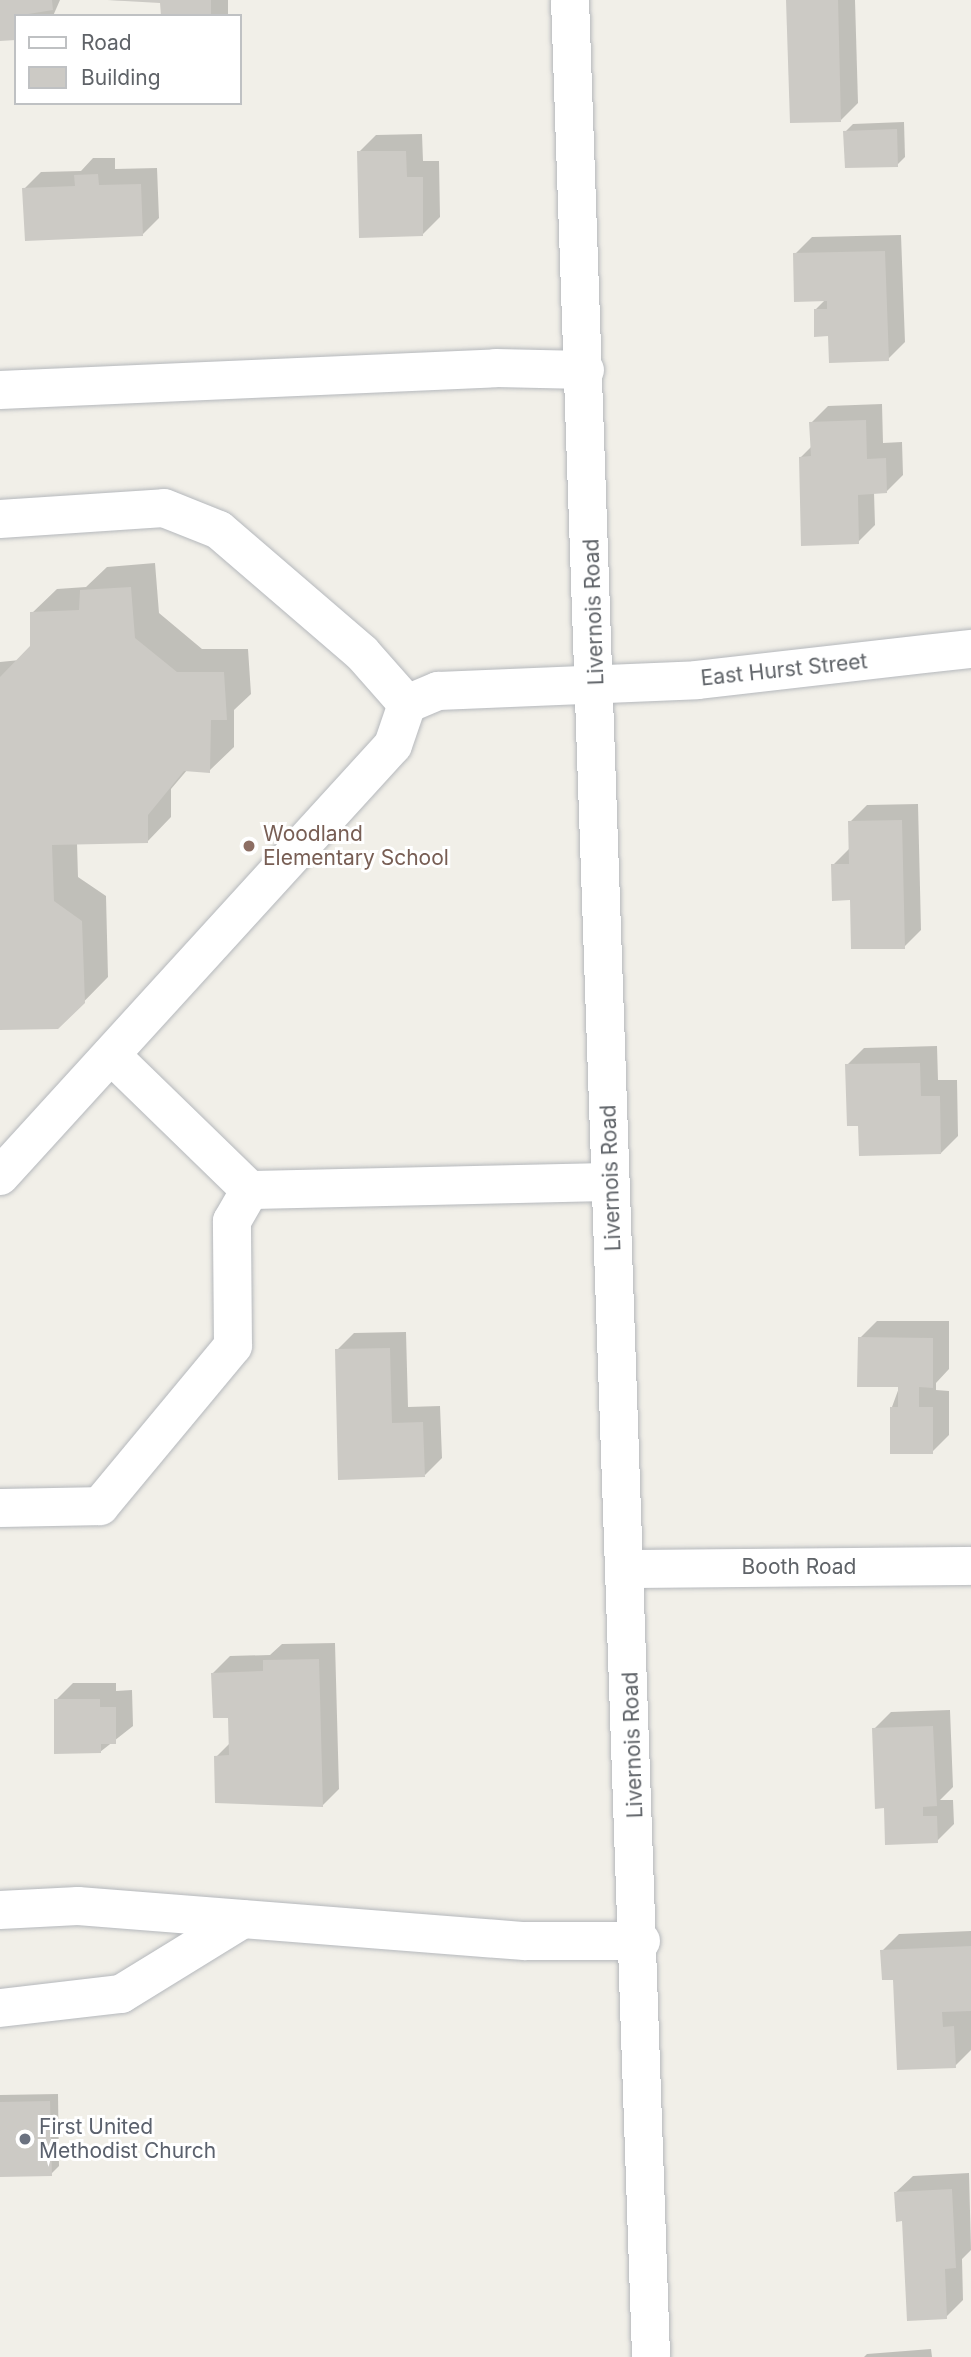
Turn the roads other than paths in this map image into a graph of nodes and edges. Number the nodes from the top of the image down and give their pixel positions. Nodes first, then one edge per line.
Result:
1 (570, 0) edge
2 (585, 370) junction
3 (0, 390) edge
4 (0, 519) edge
5 (971, 649) edge
6 (597, 687) junction
7 (407, 704) junction
8 (111, 1055) junction
9 (0, 1176) edge
10 (610, 1182) junction
11 (250, 1190) junction
12 (0, 1508) edge
13 (971, 1566) edge
14 (626, 1569) junction
15 (0, 1884) edge
16 (78, 1906) junction
17 (0, 1910) edge
18 (243, 1919) junction
19 (641, 1941) junction
20 (0, 2008) edge
21 (651, 2357) edge

1 - 2 street, Livernois Road
2 - 3 street
2 - 6 street, Livernois Road
4 - 7 street
5 - 6 street, East Hurst Street
6 - 7 street, East Hurst Street
6 - 10 street, Livernois Road
7 - 8 street
8 - 9 street
8 - 11 street
10 - 11 street
10 - 14 street, Livernois Road
11 - 12 street
13 - 14 street, Booth Road
14 - 19 street, Livernois Road
15 - 16 street
16 - 17 street
16 - 18 street
18 - 19 street
18 - 20 street
19 - 21 street, Livernois Road

